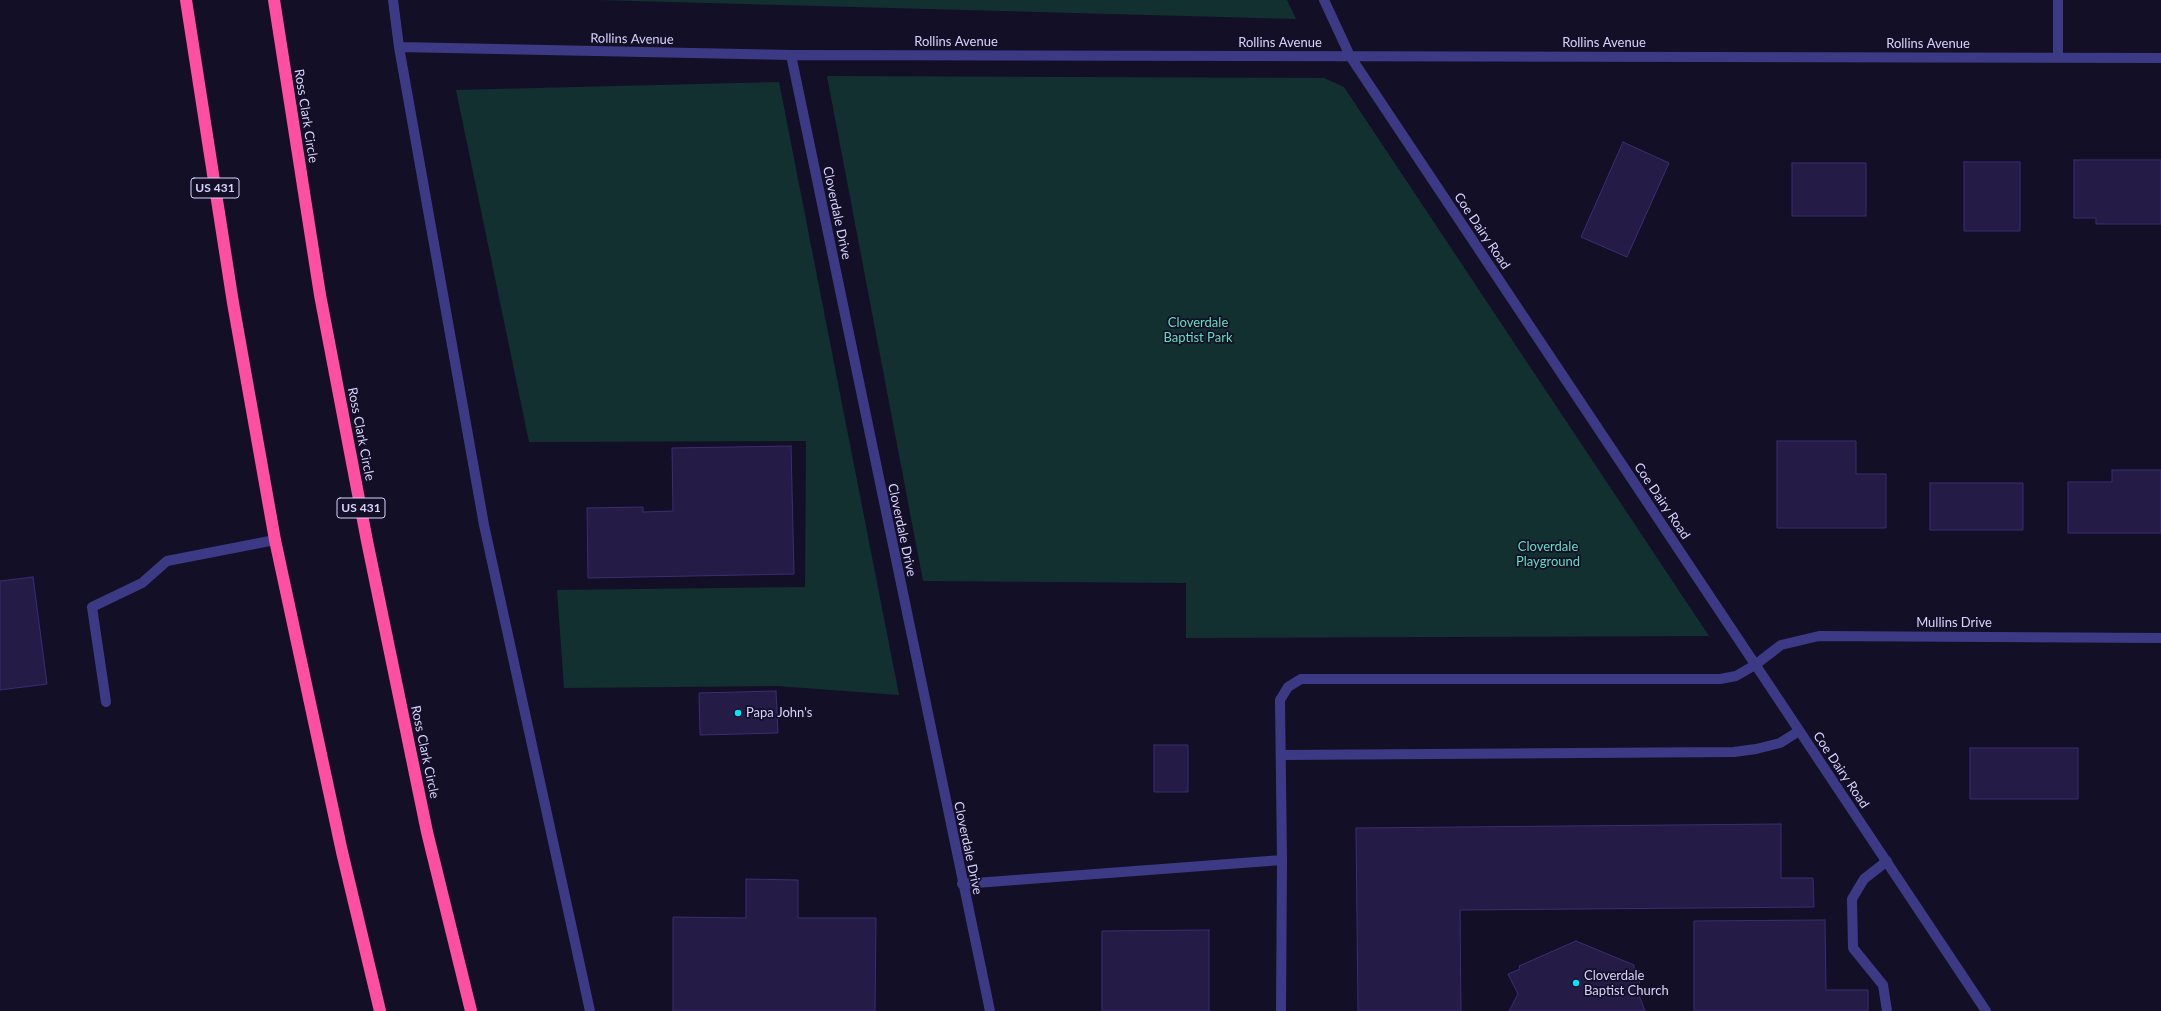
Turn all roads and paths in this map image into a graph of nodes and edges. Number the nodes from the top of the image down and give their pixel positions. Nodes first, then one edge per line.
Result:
1 (186, 0) edge
2 (274, 0) edge
3 (393, 0) edge
4 (1324, 0) edge
5 (2058, 0) edge
6 (399, 47) junction
7 (791, 55) junction
8 (1350, 56) junction
9 (2058, 57) junction
10 (2161, 58) edge
11 (275, 540) junction
12 (2161, 638) edge
13 (1755, 665) junction
14 (106, 702) dead end
15 (1799, 731) junction
16 (1281, 755) junction
17 (1282, 860) junction
18 (1887, 861) junction
19 (962, 884) junction
20 (380, 1011) edge
21 (471, 1011) edge
22 (590, 1011) edge
23 (990, 1011) edge
24 (1281, 1011) edge
25 (1887, 1011) edge
26 (1986, 1011) edge

1 - 11 highway, US 431
2 - 21 highway, Ross Clark Circle / US 431
3 - 6 street
4 - 8 street, Coe Dairy Road
5 - 9 street
6 - 7 street, Rollins Avenue
6 - 22 street
7 - 8 street, Rollins Avenue
7 - 19 street, Cloverdale Drive
8 - 9 street, Rollins Avenue
8 - 13 street, Coe Dairy Road
9 - 10 street, Rollins Avenue
11 - 14 street
11 - 20 highway, US 431
12 - 13 street, Mullins Drive
13 - 15 street, Coe Dairy Road
13 - 16 street, Mullins Drive
15 - 16 street
15 - 18 street, Coe Dairy Road
16 - 17 street
17 - 19 street
17 - 24 street
18 - 25 street
18 - 26 street, Coe Dairy Road
19 - 23 street, Cloverdale Drive

